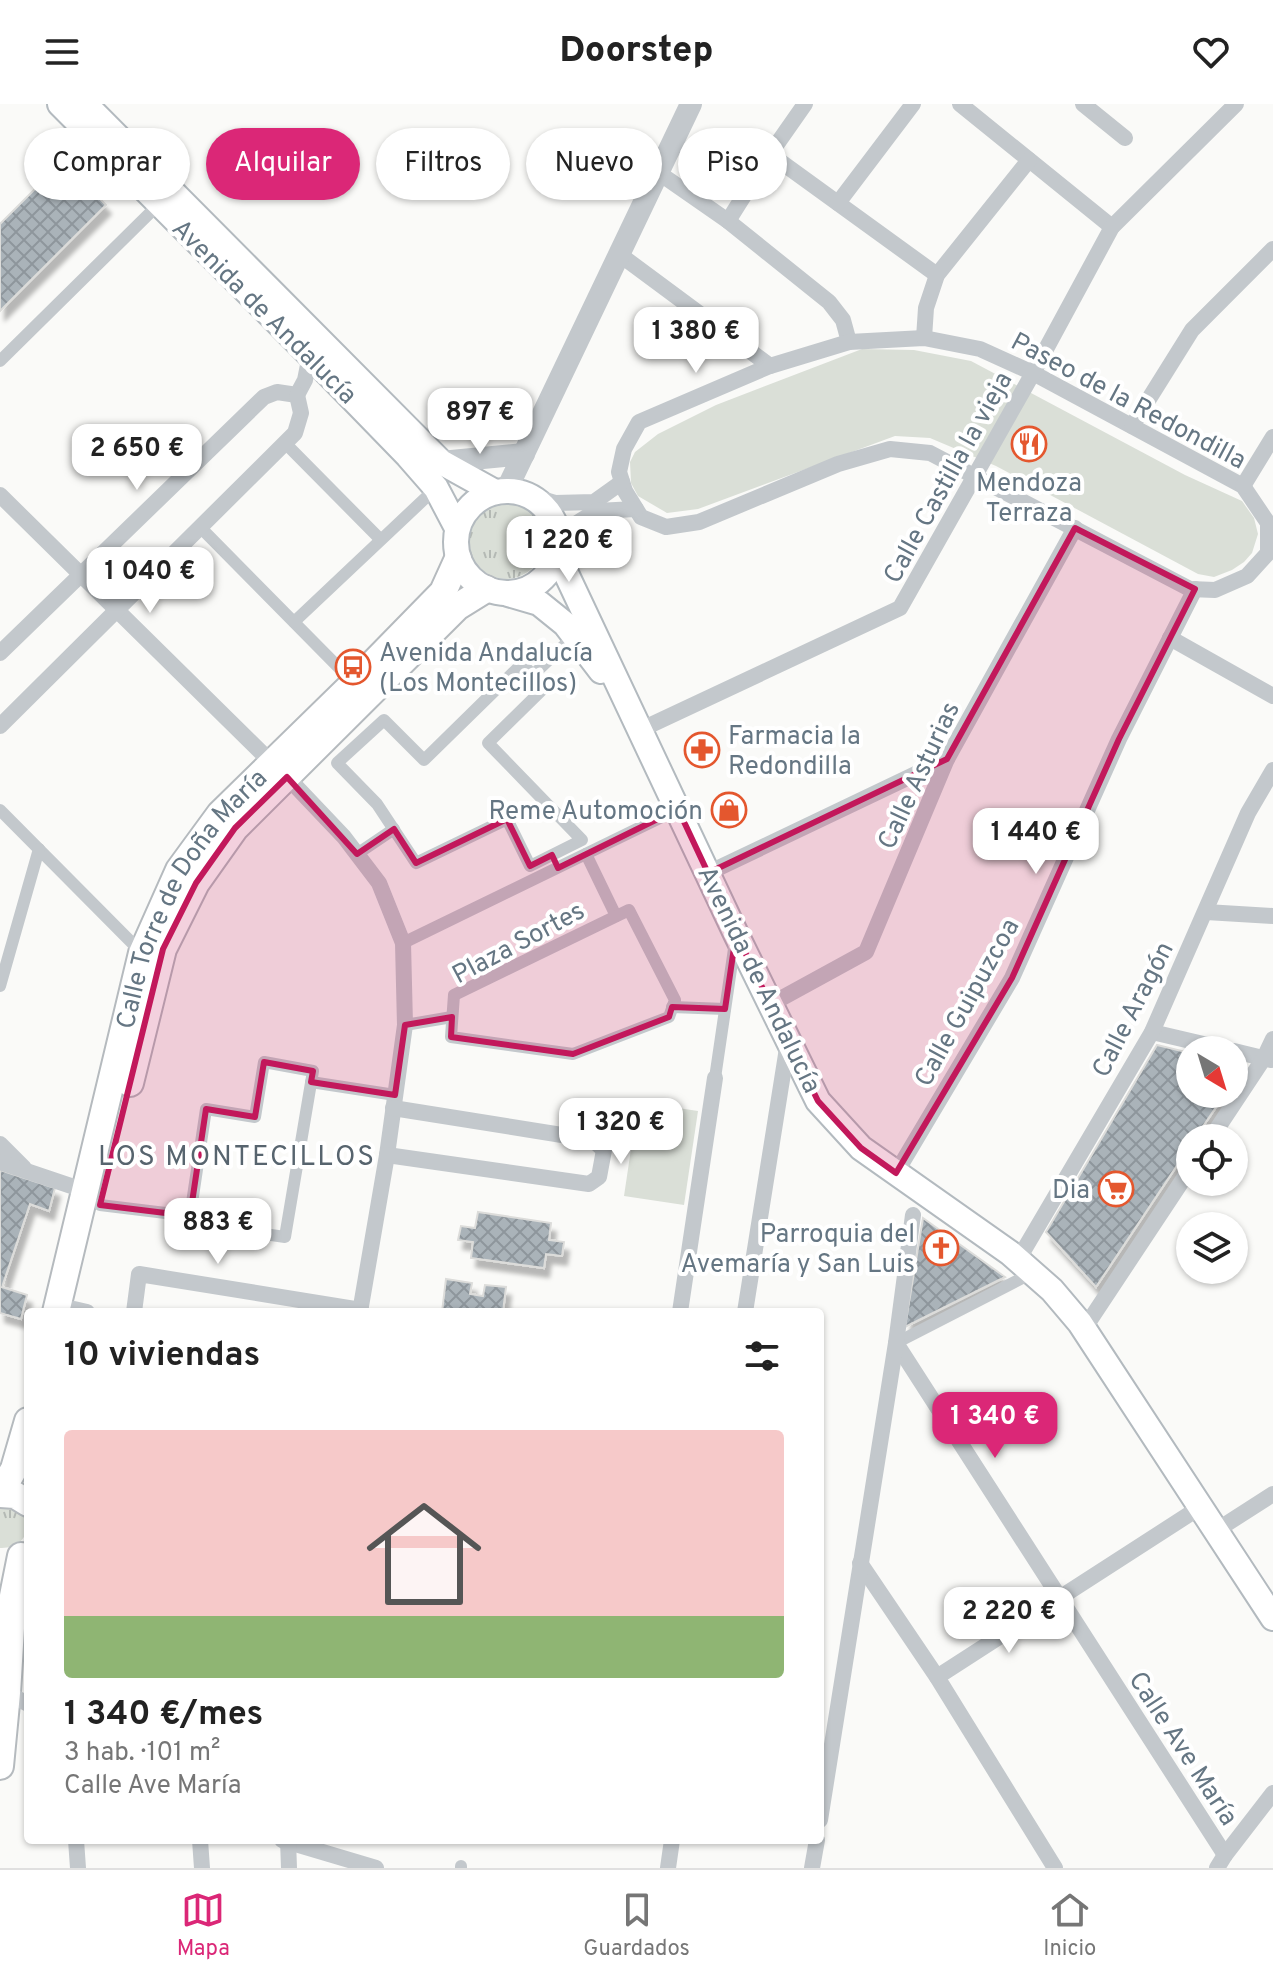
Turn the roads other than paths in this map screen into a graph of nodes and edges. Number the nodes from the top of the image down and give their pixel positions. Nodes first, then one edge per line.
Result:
1 (60, 104) edge
2 (85, 104) edge
3 (691, 104) edge
4 (805, 104) edge
5 (913, 104) edge
6 (960, 104) edge
7 (1236, 104) edge
8 (1088, 106) edge
9 (787, 130) edge
10 (1125, 138) dead end
11 (1029, 160) junction
12 (787, 166) edge
13 (662, 167) edge
14 (662, 175) edge
15 (646, 200) edge
16 (741, 200) edge
17 (838, 203) junction
18 (159, 204) junction
19 (728, 221) junction
20 (1112, 227) junction
21 (1273, 249) edge
22 (619, 254) junction
23 (937, 275) junction
24 (924, 338) junction
25 (849, 342) junction
26 (310, 355) junction
27 (0, 361) edge
28 (770, 366) junction
29 (1033, 373) junction
30 (336, 382) junction
31 (297, 395) junction
32 (1132, 426) junction
33 (1273, 437) edge
34 (285, 443) junction
35 (524, 454) junction
36 (441, 462) junction
37 (975, 475) junction
38 (622, 482) junction
39 (1243, 486) junction
40 (436, 488) junction
41 (510, 493) junction
42 (0, 495) edge
43 (636, 509) junction
44 (200, 527) junction
45 (457, 528) junction
46 (1075, 528) junction
47 (380, 539) junction
48 (557, 549) junction
49 (1271, 555) edge
50 (458, 559) junction
51 (81, 574) junction
52 (1195, 589) junction
53 (497, 592) junction
54 (117, 610) junction
55 (294, 622) junction
56 (574, 636) junction
57 (1170, 638) junction
58 (0, 653) edge
59 (533, 675) junction
60 (354, 683) junction
61 (1273, 696) edge
62 (627, 704) junction
63 (341, 723) junction
64 (0, 726) edge
65 (640, 730) junction
66 (361, 742) junction
67 (947, 759) junction
68 (280, 770) junction
69 (1273, 770) edge
70 (678, 809) junction
71 (0, 810) edge
72 (394, 829) junction
73 (39, 849) junction
74 (357, 854) junction
75 (586, 854) junction
76 (552, 855) junction
77 (558, 868) junction
78 (708, 873) junction
79 (1206, 912) junction
80 (616, 916) junction
81 (1273, 916) edge
82 (736, 934) junction
83 (403, 943) junction
84 (142, 953) junction
85 (0, 986) edge
86 (771, 1004) junction
87 (672, 1007) junction
88 (725, 1009) junction
89 (452, 1017) junction
90 (405, 1025) junction
91 (1152, 1032) junction
92 (1176, 1038) edge
93 (1273, 1039) edge
94 (789, 1041) junction
95 (1248, 1055) edge
96 (1268, 1059) edge
97 (715, 1078) joint
98 (311, 1082) junction
99 (394, 1102) junction
100 (1221, 1124) edge
101 (0, 1144) edge
102 (387, 1155) junction
103 (0, 1162) edge
104 (27, 1171) junction
105 (896, 1173) junction
106 (1176, 1190) edge
107 (93, 1198) junction
108 (913, 1215) dead end
109 (190, 1216) junction
110 (1025, 1267) junction
111 (74, 1308) edge
112 (135, 1308) edge
113 (343, 1308) edge
114 (362, 1308) edge
115 (681, 1308) edge
116 (746, 1308) edge
117 (1084, 1329) junction
118 (896, 1343) junction
119 (24, 1435) edge
120 (0, 1494) edge
121 (1273, 1494) edge
122 (24, 1501) edge
123 (1202, 1506) junction
124 (1217, 1530) junction
125 (16, 1555) edge
126 (860, 1563) junction
127 (1059, 1598) junction
128 (1273, 1618) edge
129 (937, 1677) junction
130 (18, 1699) edge
131 (0, 1766) edge
132 (1273, 1793) edge
133 (824, 1794) edge
134 (76, 1844) edge
135 (200, 1844) edge
136 (286, 1844) edge
137 (296, 1844) edge
138 (671, 1844) edge
139 (816, 1844) edge
140 (1221, 1861) edge
141 (78, 1868) edge
142 (202, 1868) edge
143 (289, 1868) edge
144 (376, 1868) edge
145 (668, 1868) edge
146 (812, 1868) edge
147 (1055, 1868) edge

1 - 18 main road, Avenida de Andalucía
2 - 36 main road, Avenida de Andalucía
3 - 13 street
4 - 9 street
5 - 17 street
6 - 11 street
7 - 20 street, Calle Castilla la vieja
8 - 10 street
11 - 20 street
11 - 23 street
12 - 17 street
14 - 19 street
15 - 22 street
16 - 19 street
17 - 23 street
18 - 26 main road, Avenida de Andalucía
18 - 27 street
19 - 25 street
20 - 29 street, Calle Castilla la vieja
21 - 32 street
22 - 28 street
22 - 35 street
23 - 24 street
24 - 25 street, Paseo de la Redondilla
24 - 29 street, Paseo de la Redondilla
25 - 28 street, Paseo de la Redondilla
26 - 30 main road, Avenida de Andalucía
26 - 31 street
28 - 38 street, Paseo de la Redondilla
29 - 32 street, Paseo de la Redondilla
29 - 37 street, Calle Castilla la vieja
30 - 31 street
30 - 40 main road, Avenida de Andalucía
31 - 34 street
31 - 51 street
32 - 39 street, Paseo de la Redondilla
33 - 39 street
34 - 44 street
34 - 47 street
35 - 36 street
35 - 41 street
36 - 41 main road, Avenida de Andalucía
37 - 43 street
37 - 46 street
37 - 65 street, Calle Castilla la vieja
38 - 41 street
38 - 43 street
39 - 49 street, Paseo de la Redondilla
40 - 45 main road, Avenida de Andalucía
40 - 47 street
41 - 45 main road
41 - 48 main road
42 - 51 street
43 - 48 street
44 - 54 street
44 - 55 street
45 - 50 main road
46 - 52 street
46 - 67 street, Calle Asturias
47 - 55 street
48 - 53 main road
48 - 62 main road, Avenida de Andalucía
49 - 52 street, Paseo de la Redondilla
50 - 53 main road
50 - 60 main road, Calle Torre de Doña María
51 - 54 street
51 - 58 street
52 - 57 street, Calle Guipuzcoa
53 - 56 main road, Avenida de Andalucía
53 - 63 main road, Calle Torre de Doña María
54 - 64 street
54 - 68 street
55 - 60 street
56 - 59 street
56 - 62 main road, Avenida de Andalucía
57 - 61 street
57 - 105 street, Calle Guipuzcoa
59 - 66 street
59 - 76 street
60 - 68 main road, Calle Torre de Doña María
62 - 65 main road, Avenida de Andalucía
63 - 66 street
63 - 68 main road, Calle Torre de Doña María
65 - 70 main road, Avenida de Andalucía
66 - 72 street
67 - 78 street
67 - 86 street, Calle Asturias
68 - 74 street
68 - 84 main road, Calle Torre de Doña María
68 - 107 main road, Calle Torre de Doña María
69 - 79 street, Calle Aragón
70 - 75 street
70 - 78 main road, Avenida de Andalucía
71 - 73 street
72 - 74 street
72 - 76 street
73 - 84 street
73 - 85 street
74 - 83 street
75 - 77 street
75 - 80 street, Plaza Sortes
76 - 77 street
77 - 83 street
78 - 82 main road, Avenida de Andalucía
79 - 81 street
79 - 91 street, Calle Aragón
80 - 87 street, Plaza Sortes
80 - 89 street, Plaza Sortes
82 - 86 main road, Avenida de Andalucía
82 - 88 street
83 - 90 street
84 - 107 main road, Calle Torre de Doña María
86 - 94 main road, Avenida de Andalucía
87 - 88 street
87 - 89 street, Plaza Sortes
88 - 97 street
89 - 90 street, Plaza Sortes
90 - 99 street
91 - 92 street
91 - 110 street, Calle Aragón
93 - 96 street
94 - 105 main road, Avenida de Andalucía
94 - 116 street
95 - 96 street
96 - 100 street
97 - 115 street
98 - 99 street
98 - 109 street
98 - 109 street
99 - 102 street
99 - 102 street
101 - 104 street
102 - 114 street
103 - 104 street
104 - 107 street
105 - 110 main road, Avenida de Andalucía
106 - 117 street
107 - 109 street
107 - 111 main road, Calle Torre de Doña María
108 - 118 street
110 - 117 main road, Avenida de Andalucía
110 - 118 street
112 - 113 street
117 - 123 main road, Avenida de Andalucía
118 - 126 street
118 - 127 street, Calle Ave María
119 - 120 main road
120 - 122 main road
121 - 124 street
123 - 124 main road, Avenida de Andalucía
123 - 127 street
124 - 128 main road, Avenida de Andalucía
125 - 130 main road
126 - 129 street
126 - 133 street
127 - 129 street
127 - 140 street, Calle Ave María
129 - 147 street
130 - 131 main road
132 - 140 street
134 - 141 street
135 - 142 street
136 - 143 street
137 - 144 street
138 - 145 street
139 - 146 street

